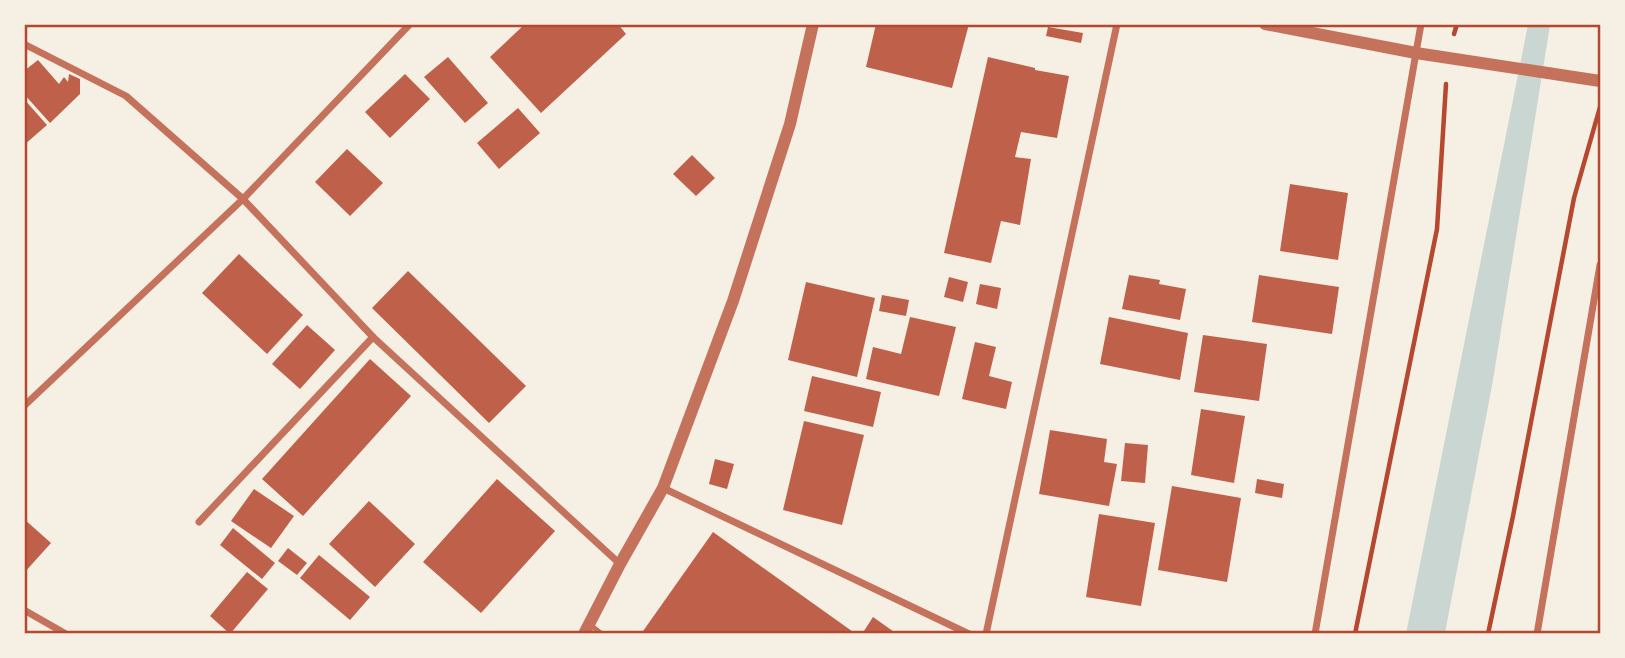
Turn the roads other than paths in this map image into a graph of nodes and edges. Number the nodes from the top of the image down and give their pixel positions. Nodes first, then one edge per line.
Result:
1 (410, 24) edge
2 (813, 24) edge
3 (1117, 24) edge
4 (1265, 24) edge
5 (1421, 24) edge
6 (24, 44) edge
7 (1416, 53) junction
8 (1595, 80) edge
9 (243, 199) junction
10 (1601, 265) edge
11 (373, 337) junction
12 (24, 406) edge
13 (663, 488) junction
14 (199, 522) dead end
15 (620, 564) junction
16 (24, 610) edge
17 (587, 629) edge
18 (66, 634) edge
19 (602, 634) edge
20 (969, 634) edge
21 (986, 634) edge
22 (1315, 634) edge
23 (1537, 634) edge

1 - 9 street
2 - 13 street
3 - 21 street
4 - 7 street
5 - 7 street
6 - 9 street
7 - 8 street
7 - 22 street
9 - 11 street
9 - 12 street
10 - 23 street
11 - 14 street
11 - 15 street
13 - 15 street
13 - 20 street
15 - 17 street
16 - 18 street
17 - 19 lane

